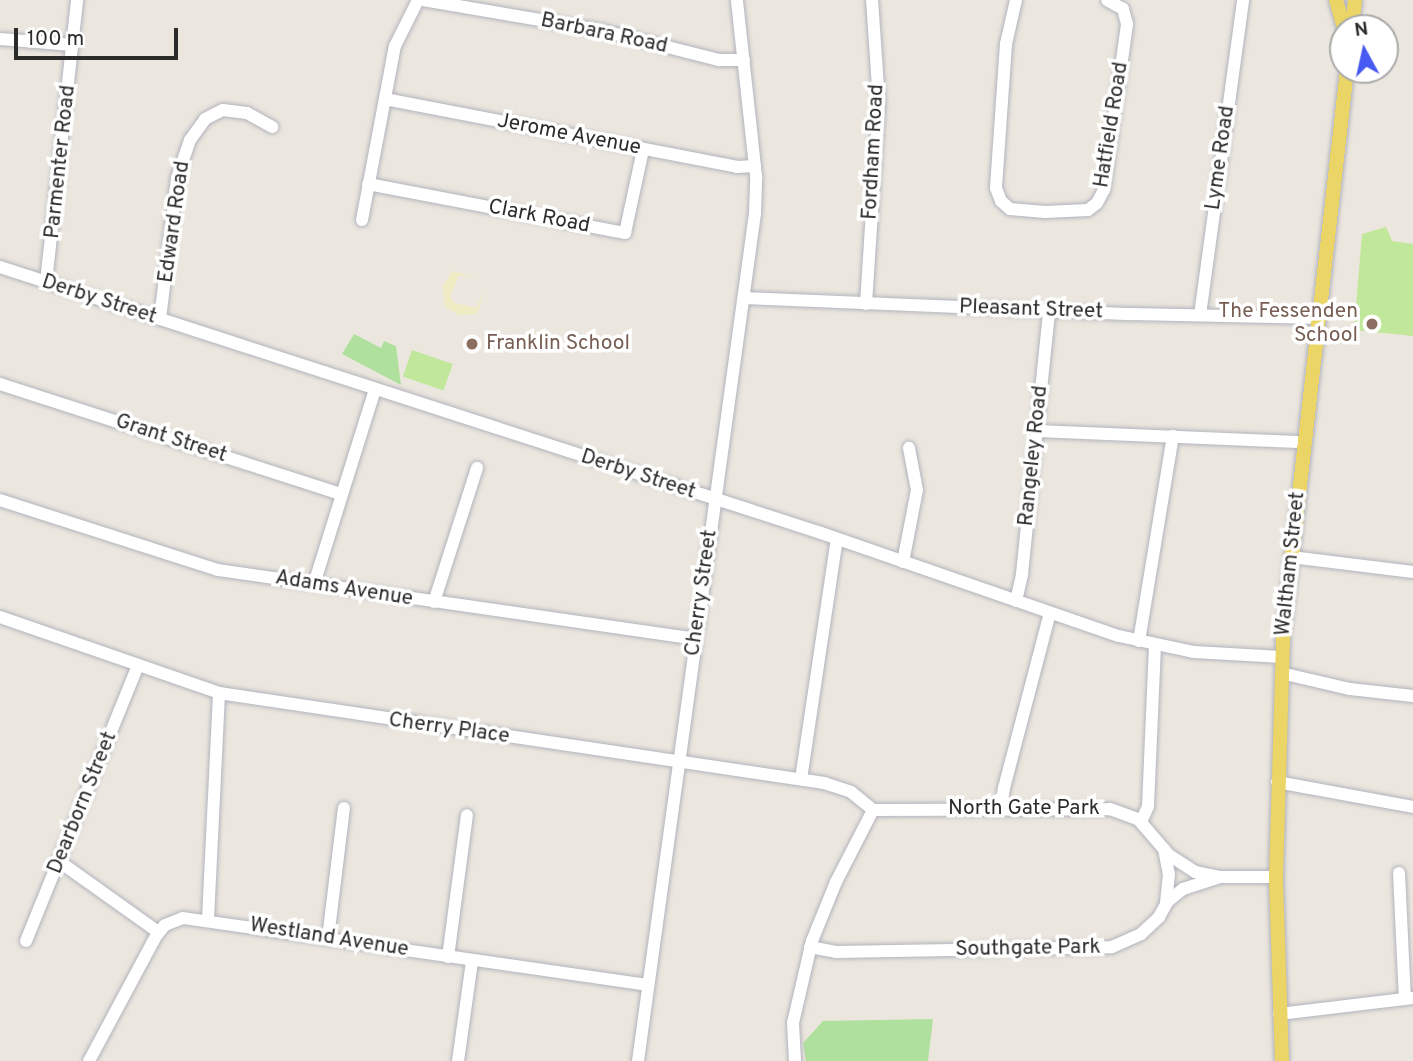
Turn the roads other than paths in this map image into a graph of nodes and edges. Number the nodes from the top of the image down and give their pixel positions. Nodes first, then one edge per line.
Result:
1 (77, 0) edge
2 (421, 0) edge
3 (737, 0) edge
4 (872, 0) edge
5 (1016, 0) edge
6 (1107, 0) edge
7 (1243, 0) edge
8 (0, 39) edge
9 (73, 45) junction
10 (744, 60) junction
11 (1345, 84) edge
12 (384, 99) junction
13 (272, 127) dead end
14 (643, 149) junction
15 (755, 166) junction
16 (368, 184) junction
17 (362, 220) dead end
18 (0, 267) edge
19 (47, 282) junction
20 (744, 298) junction
21 (866, 304) junction
22 (1049, 311) junction
23 (1200, 315) junction
24 (1317, 318) junction
25 (160, 319) junction
26 (0, 384) edge
27 (375, 389) junction
28 (1037, 430) junction
29 (1174, 436) junction
30 (1303, 442) junction
31 (909, 448) dead end
32 (477, 468) dead end
33 (341, 494) junction
34 (0, 500) edge
35 (715, 500) junction
36 (837, 539) junction
37 (1291, 557) junction
38 (903, 562) junction
39 (1413, 572) edge
40 (314, 584) junction
41 (1016, 601) junction
42 (434, 602) junction
43 (1050, 613) junction
44 (0, 617) edge
45 (696, 639) junction
46 (1139, 641) junction
47 (1156, 646) junction
48 (1282, 657) junction
49 (138, 665) junction
50 (1280, 673) junction
51 (219, 693) junction
52 (1413, 696) edge
53 (680, 762) junction
54 (801, 779) junction
55 (1277, 782) junction
56 (1413, 807) edge
57 (344, 808) dead end
58 (1002, 809) junction
59 (873, 810) junction
60 (467, 815) dead end
61 (1142, 822) junction
62 (1164, 849) junction
63 (60, 862) junction
64 (1399, 873) dead end
65 (1220, 877) junction
66 (1276, 877) junction
67 (1166, 905) junction
68 (208, 919) junction
69 (158, 932) junction
70 (328, 938) junction
71 (26, 941) dead end
72 (810, 947) junction
73 (448, 957) junction
74 (472, 961) junction
75 (648, 985) junction
76 (1409, 999) edge
77 (1279, 1014) junction
78 (89, 1061) edge
79 (458, 1061) edge
80 (638, 1061) edge
81 (795, 1061) edge
82 (1282, 1061) edge

1 - 9 street, Parmenter Road
2 - 10 street, Barbara Road
2 - 12 street
3 - 10 street, Cherry Street
4 - 21 street, Fordham Road
5 - 6 street, Hatfield Road
7 - 23 street, Lyme Road
8 - 9 street
9 - 19 street, Parmenter Road
10 - 15 street, Cherry Street
11 - 24 main road, Waltham Street
12 - 14 street, Jerome Avenue
12 - 16 street
13 - 25 street, Edward Road
14 - 15 street, Jerome Avenue
14 - 16 street, Clark Road
15 - 20 street, Cherry Street
16 - 17 street
18 - 19 street, Derby Street
19 - 25 street, Derby Street
20 - 21 street, Pleasant Street
20 - 35 street, Cherry Street
21 - 22 street, Pleasant Street
22 - 23 street, Pleasant Street
22 - 28 street, Rangeley Road
23 - 24 street, Pleasant Street
24 - 30 main road, Waltham Street
25 - 27 street, Derby Street
26 - 33 street, Grant Street
27 - 33 street
27 - 35 street, Derby Street
28 - 29 street
28 - 41 street, Rangeley Road
29 - 30 street
29 - 46 street
30 - 37 main road, Waltham Street
31 - 38 street
32 - 42 street
33 - 40 street
34 - 40 street, Adams Avenue
35 - 36 street, Derby Street
35 - 45 street, Cherry Street
36 - 38 street, Derby Street
36 - 54 street
37 - 39 street
37 - 48 main road, Waltham Street
38 - 41 street, Derby Street
40 - 42 street, Adams Avenue
41 - 43 street, Derby Street
42 - 45 street, Adams Avenue
43 - 46 street, Derby Street
43 - 58 street
44 - 49 street, Cherry Place
45 - 53 street, Cherry Street
46 - 47 street, Derby Street
47 - 48 street, Derby Street
47 - 61 street
48 - 50 main road, Waltham Street
49 - 51 street, Cherry Place
49 - 63 street, Dearborn Street
50 - 52 street
50 - 55 main road, Waltham Street
51 - 53 street, Cherry Place
51 - 68 street
53 - 54 street, Cherry Place
53 - 75 street, Cherry Street
54 - 59 street, Cherry Place
55 - 56 street
55 - 66 main road, Waltham Street
57 - 70 street
58 - 59 street, North Gate Park
58 - 61 street, North Gate Park
59 - 72 street
60 - 73 street
61 - 62 street, North Gate Park
62 - 65 street, North Gate Park
62 - 67 street
63 - 69 street
63 - 71 street, Dearborn Street
64 - 76 street
65 - 66 street, North Gate Park
65 - 67 street, Southgate Park
66 - 77 main road, Waltham Street
67 - 72 street, Southgate Park
68 - 69 street, Westland Avenue
68 - 70 street, Westland Avenue
69 - 78 street
70 - 73 street, Westland Avenue
72 - 81 street
73 - 74 street, Westland Avenue
74 - 75 street, Westland Avenue
74 - 79 street
75 - 80 street, Cherry Street
76 - 77 street
77 - 82 main road, Waltham Street

